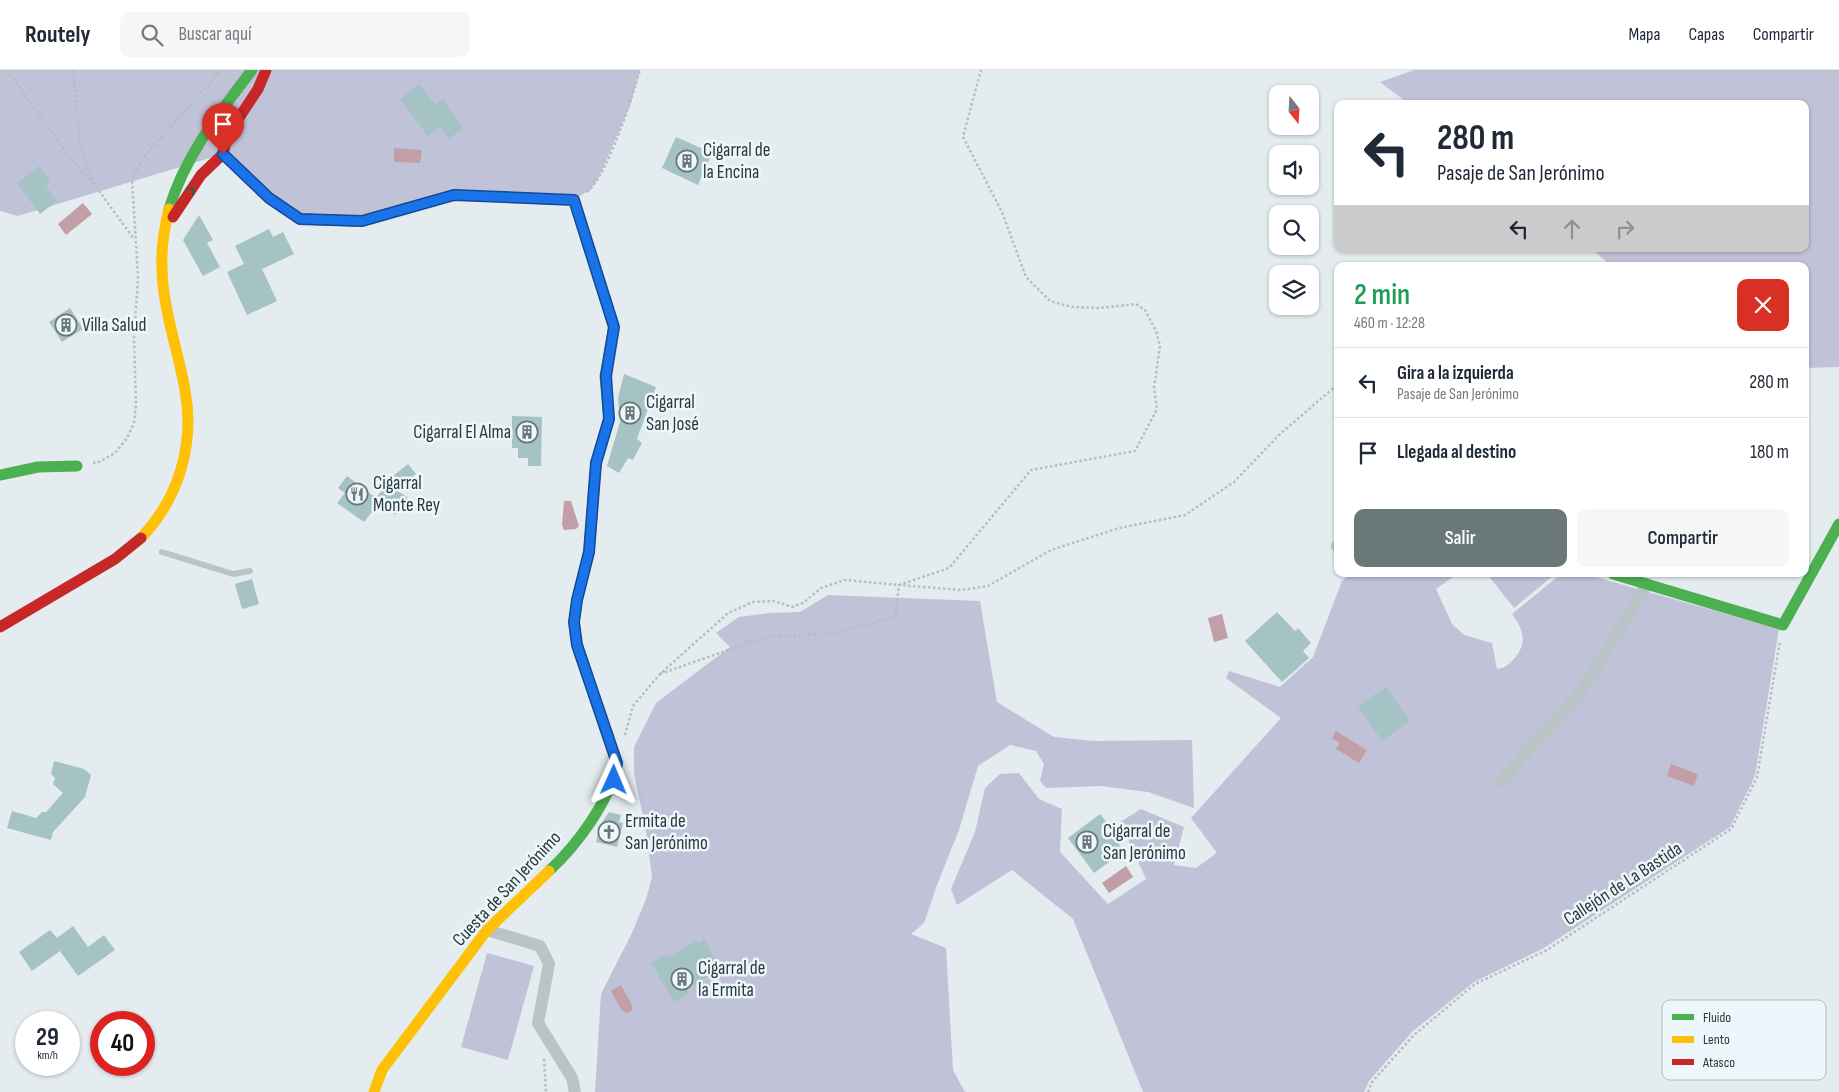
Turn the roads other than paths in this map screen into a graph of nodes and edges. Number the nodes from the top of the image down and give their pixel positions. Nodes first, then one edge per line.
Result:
1 (252, 70) edge
2 (266, 70) edge
3 (223, 154) junction
4 (164, 230) junction
5 (77, 466) road end
6 (0, 475) edge
7 (1839, 524) edge
8 (162, 552) dead end
9 (250, 571) dead end
10 (1623, 577) edge
11 (1647, 584) junction
12 (0, 627) edge
13 (1500, 782) dead end
14 (487, 930) junction
15 (374, 1092) edge
16 (575, 1092) edge

1 - 4 street
2 - 3 street
4 -> 3 street
3 - 14 street, Cuesta de San Jerónimo
4 - 12 street
5 - 6 street
7 - 11 street
8 - 9 lane
10 - 11 street
11 - 13 street
14 - 15 street, Cuesta de San Jerónimo
14 - 16 street

